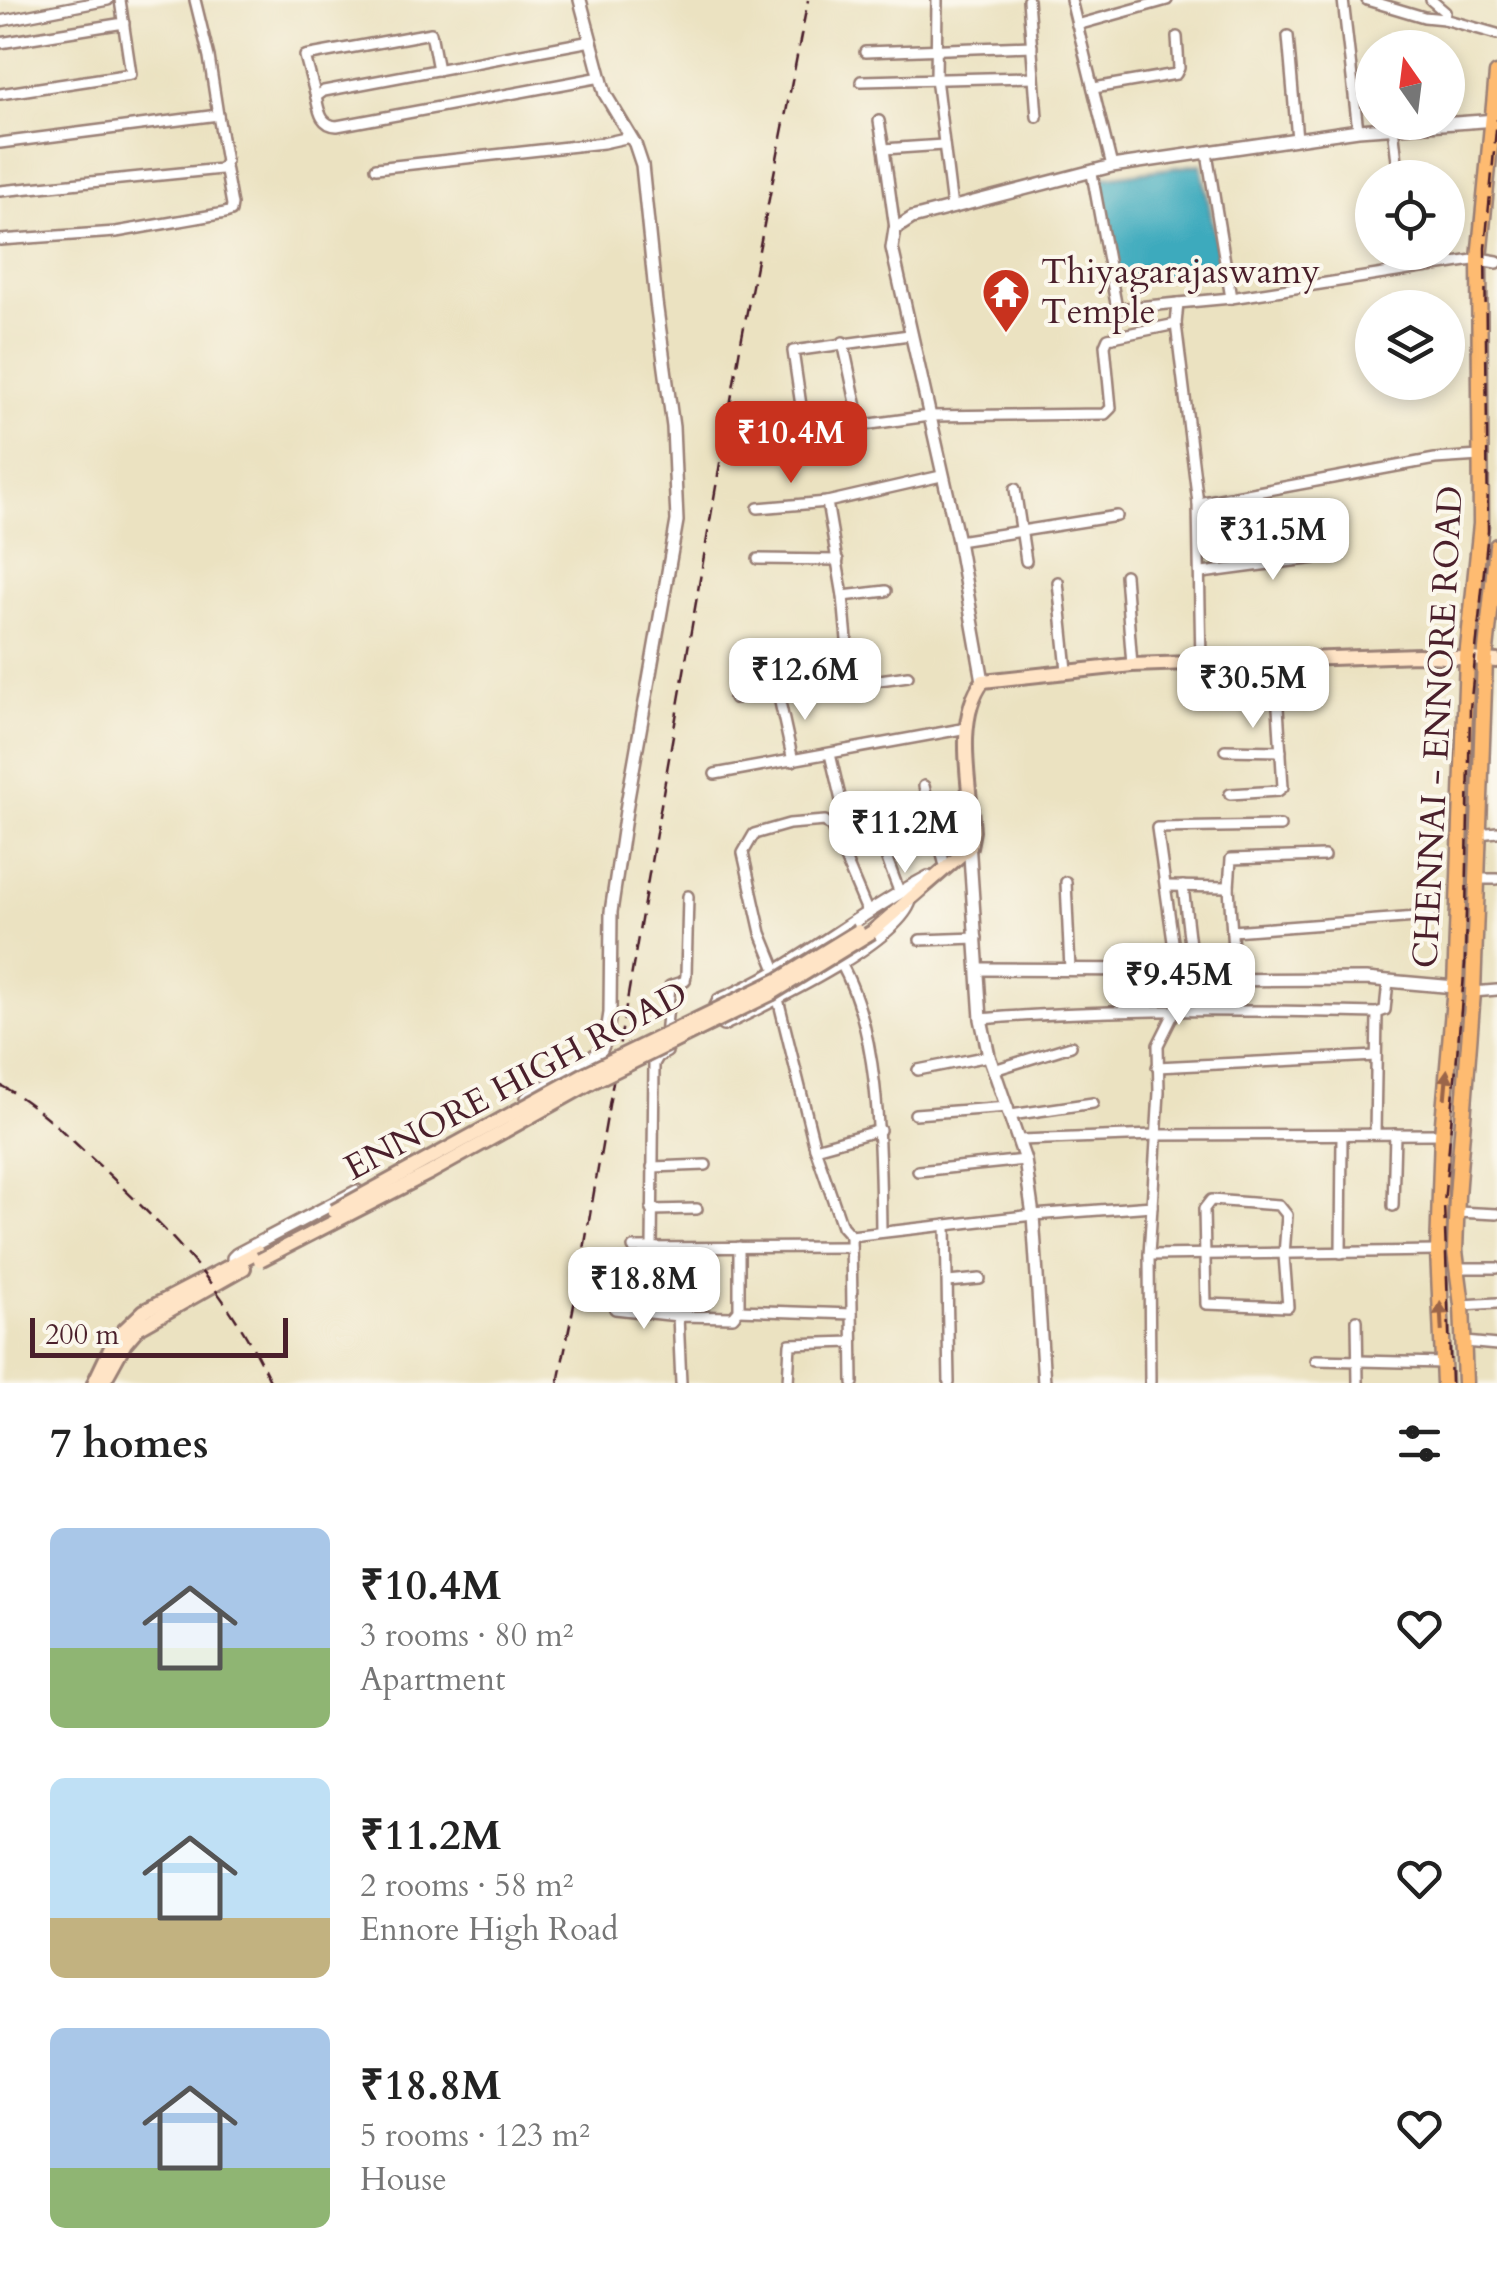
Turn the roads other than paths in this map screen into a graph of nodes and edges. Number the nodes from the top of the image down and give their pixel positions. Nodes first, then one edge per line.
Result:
1 (108, 0) edge
2 (120, 0) edge
3 (195, 0) edge
4 (580, 0) edge
5 (937, 0) edge
6 (1028, 0) edge
7 (1071, 0) edge
8 (1167, 0) edge
9 (1343, 0) edge
10 (1354, 0) edge
11 (1367, 0) edge
12 (1431, 0) edge
13 (1444, 19) junction
14 (0, 21) edge
15 (124, 24) junction
16 (1078, 25) junction
17 (1497, 34) edge
18 (1288, 36) dead end
19 (1177, 37) dead end
20 (591, 41) junction
21 (0, 42) edge
22 (1032, 46) junction
23 (937, 48) junction
24 (865, 52) dead end
25 (438, 70) junction
26 (1497, 74) edge
27 (600, 77) junction
28 (1034, 77) junction
29 (936, 78) junction
30 (862, 81) dead end
31 (1094, 88) junction
32 (0, 94) edge
33 (316, 97) junction
34 (1355, 104) edge
35 (218, 115) junction
36 (1037, 117) dead end
37 (1494, 120) edge
38 (880, 121) dead end
39 (1465, 122) edge
40 (1355, 130) edge
41 (630, 137) junction
42 (1297, 139) junction
43 (0, 144) edge
44 (943, 145) junction
45 (884, 149) junction
46 (1206, 153) junction
47 (225, 166) junction
48 (1112, 166) junction
49 (376, 168) dead end
50 (1092, 174) junction
51 (0, 192) edge
52 (952, 208) junction
53 (895, 229) junction
54 (0, 240) edge
55 (1479, 259) junction
56 (1497, 262) edge
57 (1231, 298) junction
58 (1178, 303) junction
59 (1117, 309) junction
60 (1176, 324) junction
61 (1118, 334) junction
62 (909, 335) junction
63 (844, 342) junction
64 (930, 416) junction
65 (861, 426) junction
66 (1480, 456) junction
67 (941, 476) junction
68 (1015, 489) dead end
69 (827, 502) junction
70 (1198, 504) junction
71 (758, 508) dead end
72 (1117, 516) dead end
73 (1022, 531) junction
74 (958, 541) junction
75 (1497, 546) edge
76 (1338, 556) dead end
77 (758, 559) dead end
78 (838, 560) junction
79 (1026, 562) dead end
80 (1202, 573) junction
81 (1126, 575) dead end
82 (1058, 582) dead end
83 (886, 591) dead end
84 (844, 596) junction
85 (1467, 658) junction
86 (1275, 660) junction
87 (1491, 661) edge
88 (1201, 664) junction
89 (1132, 665) junction
90 (1067, 670) junction
91 (908, 676) dead end
92 (983, 680) junction
93 (852, 684) junction
94 (778, 693) junction
95 (734, 698) dead end
96 (967, 728) junction
97 (1225, 750) dead end
98 (1280, 751) junction
99 (830, 754) junction
100 (793, 762) junction
101 (715, 774) dead end
102 (924, 786) dead end
103 (1230, 794) dead end
104 (842, 809) dead end
105 (872, 819) dead end
106 (1280, 826) dead end
107 (1497, 832) edge
108 (1479, 834) junction
109 (970, 838) junction
110 (1324, 856) dead end
111 (944, 862) junction
112 (928, 877) junction
113 (1479, 879) junction
114 (1497, 879) edge
115 (1066, 882) dead end
116 (1166, 886) junction
117 (1183, 886) junction
118 (1229, 887) junction
119 (688, 896) dead end
120 (904, 896) junction
121 (1430, 916) dead end
122 (870, 923) junction
123 (1232, 931) junction
124 (977, 938) junction
125 (920, 940) dead end
126 (840, 962) junction
127 (978, 969) junction
128 (1070, 970) junction
129 (776, 972) junction
130 (1178, 975) junction
131 (1194, 979) junction
132 (1388, 981) junction
133 (1236, 982) junction
134 (1455, 987) junction
135 (1497, 990) edge
136 (1474, 992) junction
137 (778, 999) junction
138 (1176, 1009) junction
139 (1376, 1013) junction
140 (981, 1019) junction
141 (723, 1025) junction
142 (1071, 1046) dead end
143 (664, 1053) junction
144 (989, 1056) junction
145 (1376, 1056) junction
146 (1157, 1067) junction
147 (918, 1070) dead end
148 (994, 1070) junction
149 (1092, 1103) dead end
150 (1009, 1111) junction
151 (914, 1114) dead end
152 (880, 1130) junction
153 (1155, 1134) junction
154 (1375, 1134) junction
155 (1395, 1134) junction
156 (1442, 1134) junction
157 (1342, 1135) junction
158 (1020, 1140) junction
159 (814, 1148) junction
160 (1026, 1160) junction
161 (706, 1165) dead end
162 (652, 1167) junction
163 (918, 1171) dead end
164 (1152, 1206) junction
165 (1393, 1206) dead end
166 (697, 1208) dead end
167 (651, 1210) junction
168 (1033, 1214) junction
169 (1497, 1214) edge
170 (1456, 1216) junction
171 (1439, 1220) junction
172 (946, 1225) junction
173 (881, 1232) junction
174 (851, 1242) junction
175 (739, 1247) junction
176 (633, 1248) dead end
177 (652, 1248) junction
178 (1438, 1251) junction
179 (1341, 1253) junction
180 (1204, 1255) junction
181 (1284, 1255) junction
182 (1149, 1256) junction
183 (234, 1268) junction
184 (1456, 1268) junction
185 (1497, 1268) edge
186 (980, 1279) dead end
187 (948, 1282) junction
188 (1497, 1303) edge
189 (1462, 1305) junction
190 (615, 1309) dead end
191 (739, 1310) junction
192 (852, 1314) junction
193 (678, 1316) junction
194 (1357, 1320) dead end
195 (852, 1342) junction
196 (1465, 1342) junction
197 (1497, 1345) edge
198 (1316, 1360) dead end
199 (1357, 1360) junction
200 (1444, 1362) junction
201 (94, 1383) edge
202 (103, 1383) edge
203 (681, 1383) edge
204 (788, 1383) edge
205 (853, 1383) edge
206 (949, 1383) edge
207 (1044, 1383) edge
208 (1150, 1383) edge
209 (1358, 1383) edge
210 (1444, 1383) edge
211 (1464, 1383) edge

1 - 14 street
2 - 15 street
3 - 35 street
4 - 20 street
5 - 23 street
6 - 22 street
7 - 16 street
8 - 16 street
9 - 10 street
9 - 34 street
11 - 13 street
12 - 13 street
13 - 17 street
15 - 21 street
15 - 32 street
16 - 31 street
18 - 42 street
19 - 31 street
20 - 25 street
20 - 27 street
22 - 23 street
22 - 28 street
23 - 24 street
23 - 29 street
25 - 33 street
25 - 33 street
26 - 37 main road, CHENNAI - ENNORE ROAD
27 - 33 street
27 - 41 street
28 - 29 street
28 - 36 street
29 - 30 street
29 - 44 street
31 - 48 street
35 - 43 street
35 - 47 street
37 - 39 street
37 - 55 main road, CHENNAI - ENNORE ROAD
38 - 45 street
40 - 42 street
41 - 49 street
41 - 183 street
42 - 46 street
44 - 45 street
44 - 52 street
45 - 53 street
46 - 48 street
46 - 57 street
47 - 51 street
47 - 54 street
48 - 50 street
50 - 52 street
50 - 59 street
52 - 53 street
53 - 62 street
55 - 56 street
55 - 57 street
55 - 66 main road, CHENNAI - ENNORE ROAD
57 - 58 street
58 - 59 street
58 - 60 street
59 - 61 street
60 - 61 street
60 - 70 street
61 - 64 street
62 - 63 street
62 - 64 street
63 - 65 street
63 - 65 street
64 - 65 street
64 - 67 street
66 - 70 street
66 - 85 main road, CHENNAI - ENNORE ROAD
67 - 69 street
67 - 74 street
68 - 73 street
69 - 71 street
69 - 78 street
70 - 80 street
72 - 73 street
73 - 74 street
73 - 79 street
74 - 92 street
75 - 87 main road, CHENNAI - ENNORE ROAD
76 - 80 street
77 - 78 street
78 - 84 street
80 - 88 street
81 - 89 street
82 - 90 street
83 - 84 street
84 - 93 street
85 - 86 main road
85 - 87 main road
85 - 134 main road, CHENNAI - ENNORE ROAD
86 - 88 main road
86 - 98 street
87 - 108 main road, CHENNAI - ENNORE ROAD
88 - 89 main road
89 - 90 main road
90 - 92 main road
91 - 93 street
92 - 96 main road
93 - 94 street
94 - 95 street
94 - 100 street
96 - 99 street
96 - 109 main road
97 - 98 street
98 - 103 street
99 - 100 street
99 - 104 street
100 - 101 street
102 - 111 street
105 - 120 street
106 - 116 street
107 - 108 street
108 - 113 main road, CHENNAI - ENNORE ROAD
109 - 111 main road, ENNORE HIGH ROAD
109 - 120 main road, ENNORE HIGH ROAD
109 - 124 street
110 - 118 street
111 - 112 main road, ENNORE HIGH ROAD
112 - 120 street
112 - 122 main road, ENNORE HIGH ROAD
113 - 114 street
113 - 136 main road, CHENNAI - ENNORE ROAD
115 - 128 street
116 - 117 street
116 - 130 street
117 - 118 street
117 - 131 street
118 - 123 street
119 - 143 street
120 - 122 main road, ENNORE HIGH ROAD
120 - 126 street
121 - 123 street
122 - 129 street
122 - 129 street
122 - 183 main road, ENNORE HIGH ROAD, bridge
123 - 133 street
124 - 125 street
124 - 127 street
126 - 137 street
126 - 152 street
127 - 128 street
127 - 140 street
128 - 130 street
129 - 141 street
130 - 131 street
130 - 138 street
131 - 133 street
132 - 133 street
132 - 134 street
132 - 139 street
156 -> 134 main road, CHENNAI - ENNORE ROAD
135 - 136 street
136 - 170 main road, CHENNAI - ENNORE ROAD
137 - 141 street
137 - 159 street
138 - 139 street
138 - 140 street
138 - 146 street
139 - 145 street
140 - 144 street
141 - 143 street
142 - 148 street
143 - 162 street
144 - 147 street
144 - 148 street
145 - 146 street
145 - 154 street
146 - 153 street
148 - 150 street
149 - 150 street
150 - 151 street
150 - 158 street
152 - 159 street
152 - 173 street
153 - 157 street
153 - 158 street
153 - 164 street
154 - 155 street
154 - 157 street
155 - 156 street
155 - 165 street
156 - 171 main road, CHENNAI - ENNORE ROAD
157 - 179 street
158 - 160 street
159 - 174 street
160 - 163 street
160 - 168 street
161 - 162 street
162 - 167 street
164 - 168 street
164 - 182 street
166 - 167 street
167 - 177 street
168 - 172 street
168 - 207 street
169 - 170 street
170 - 171 main road
170 - 184 main road, CHENNAI - ENNORE ROAD
171 - 178 main road, CHENNAI - ENNORE ROAD
172 - 173 street
172 - 187 street
173 - 174 street
174 - 175 street
174 - 192 street
175 - 177 street
175 - 191 street
176 - 177 street
178 - 179 street
200 -> 178 main road, CHENNAI - ENNORE ROAD
179 - 181 street
180 - 181 street
180 - 181 street
180 - 181 street
180 - 182 street
182 - 208 street
183 - 201 main road, ENNORE HIGH ROAD
183 - 202 main road, ENNORE HIGH ROAD
184 - 185 street
184 - 189 main road, CHENNAI - ENNORE ROAD
186 - 187 street
187 - 206 street
188 - 189 street
189 - 196 main road, CHENNAI - ENNORE ROAD
190 - 193 street
191 - 192 street
191 - 193 street
192 - 195 street
193 - 203 street
194 - 199 street
195 - 204 street
195 - 205 street
196 - 197 street
196 - 211 main road, CHENNAI - ENNORE ROAD
198 - 199 street
199 - 200 street
199 - 209 street
200 - 210 main road, CHENNAI - ENNORE ROAD

